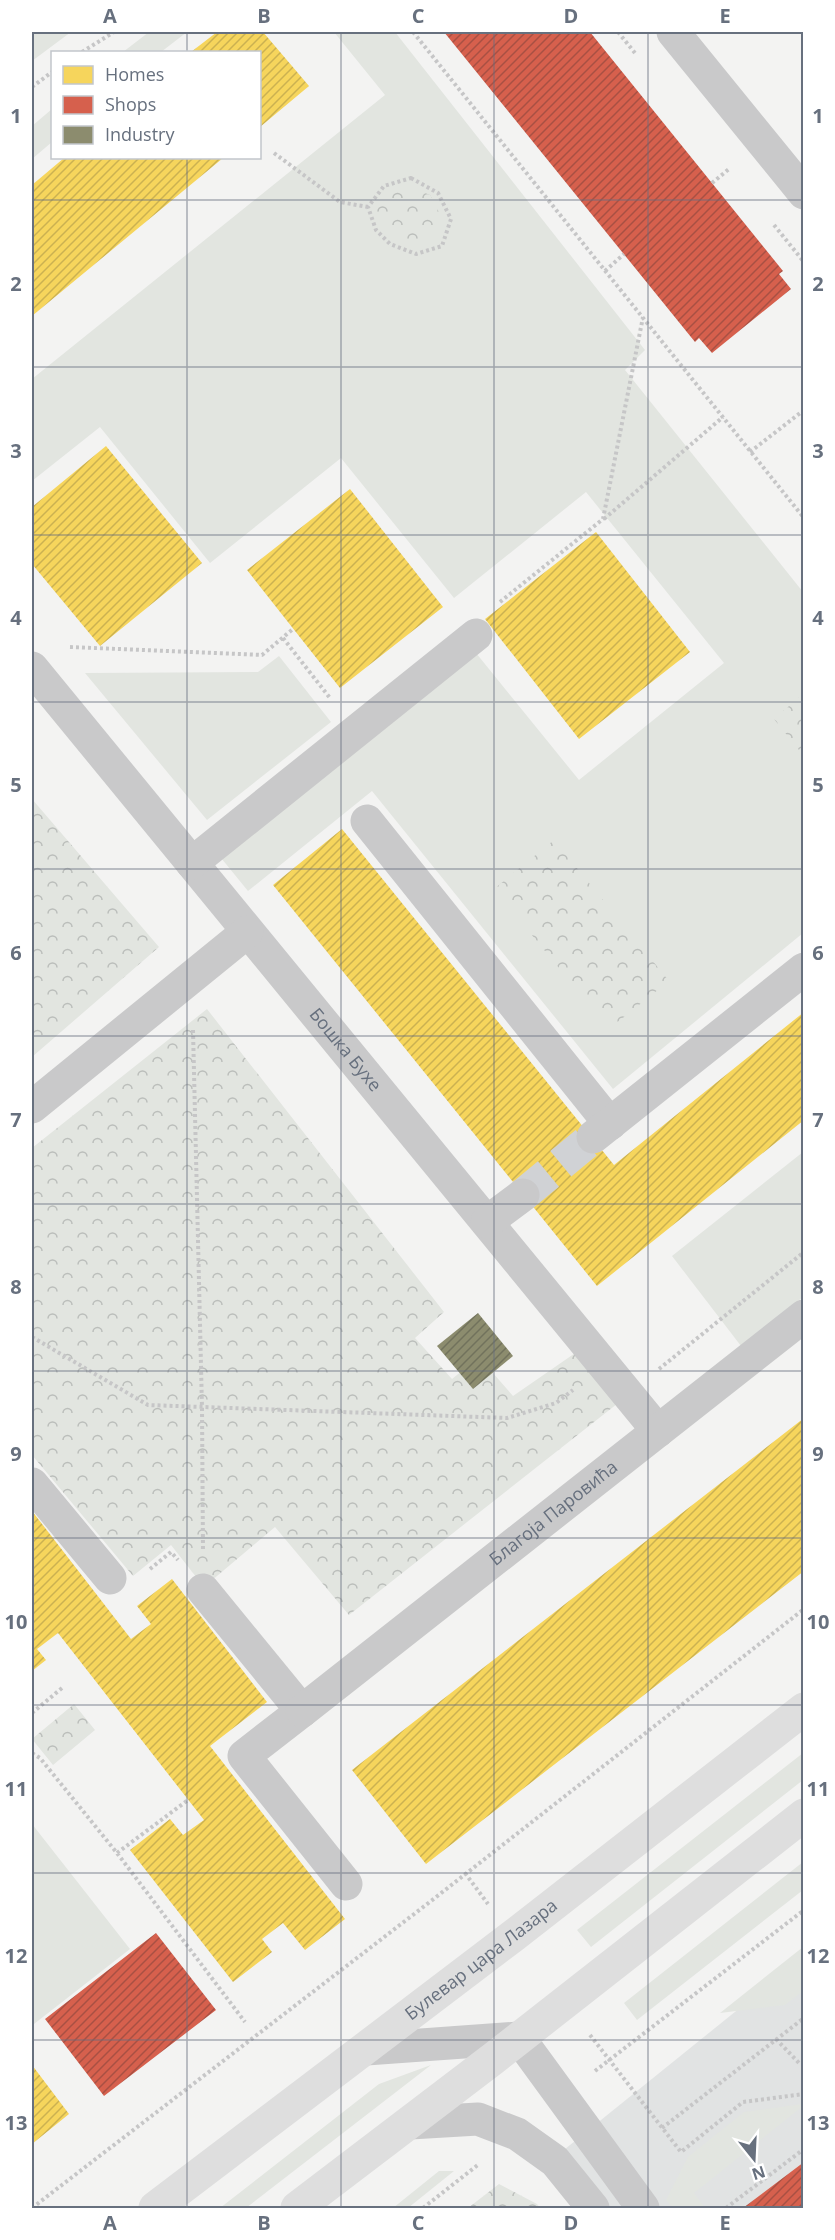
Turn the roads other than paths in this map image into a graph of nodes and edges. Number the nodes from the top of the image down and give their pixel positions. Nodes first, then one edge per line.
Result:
1 (673, 32) edge
2 (804, 193) edge
3 (476, 635) dead end
4 (32, 668) edge
5 (367, 821) dead end
6 (192, 863) junction
7 (248, 932) junction
8 (804, 969) edge
9 (32, 1107) edge
10 (523, 1195) tunnel mouth
11 (487, 1222) junction
12 (804, 1316) edge
13 (658, 1431) junction
14 (32, 1484) edge
15 (110, 1578) road end
16 (203, 1590) road end
17 (804, 1709) edge
18 (302, 1712) junction
19 (804, 1815) edge
20 (346, 1884) dead end
21 (519, 2038) junction
22 (366, 2049) junction
23 (410, 2123) junction
24 (155, 2208) edge
25 (297, 2208) edge
26 (592, 2208) edge
27 (644, 2208) edge

1 - 2 street
3 - 6 street
4 - 6 street, Бошка Бухе
5 - 8 street
6 - 7 street, Бошка Бухе
7 - 9 street
7 - 11 street, Бошка Бухе
10 - 11 street
11 - 13 street, Бошка Бухе
12 - 13 street, Благоја Паровића
13 - 18 street, Благоја Паровића
14 - 15 street
16 - 18 street
17 - 22 main road, Булевар цара Лазара
18 - 20 street, Благоја Паровића
19 - 21 main road
21 - 22 street
21 - 23 main road
21 - 27 street
22 - 24 main road, Булевар цара Лазара
23 - 25 main road
23 - 26 street

